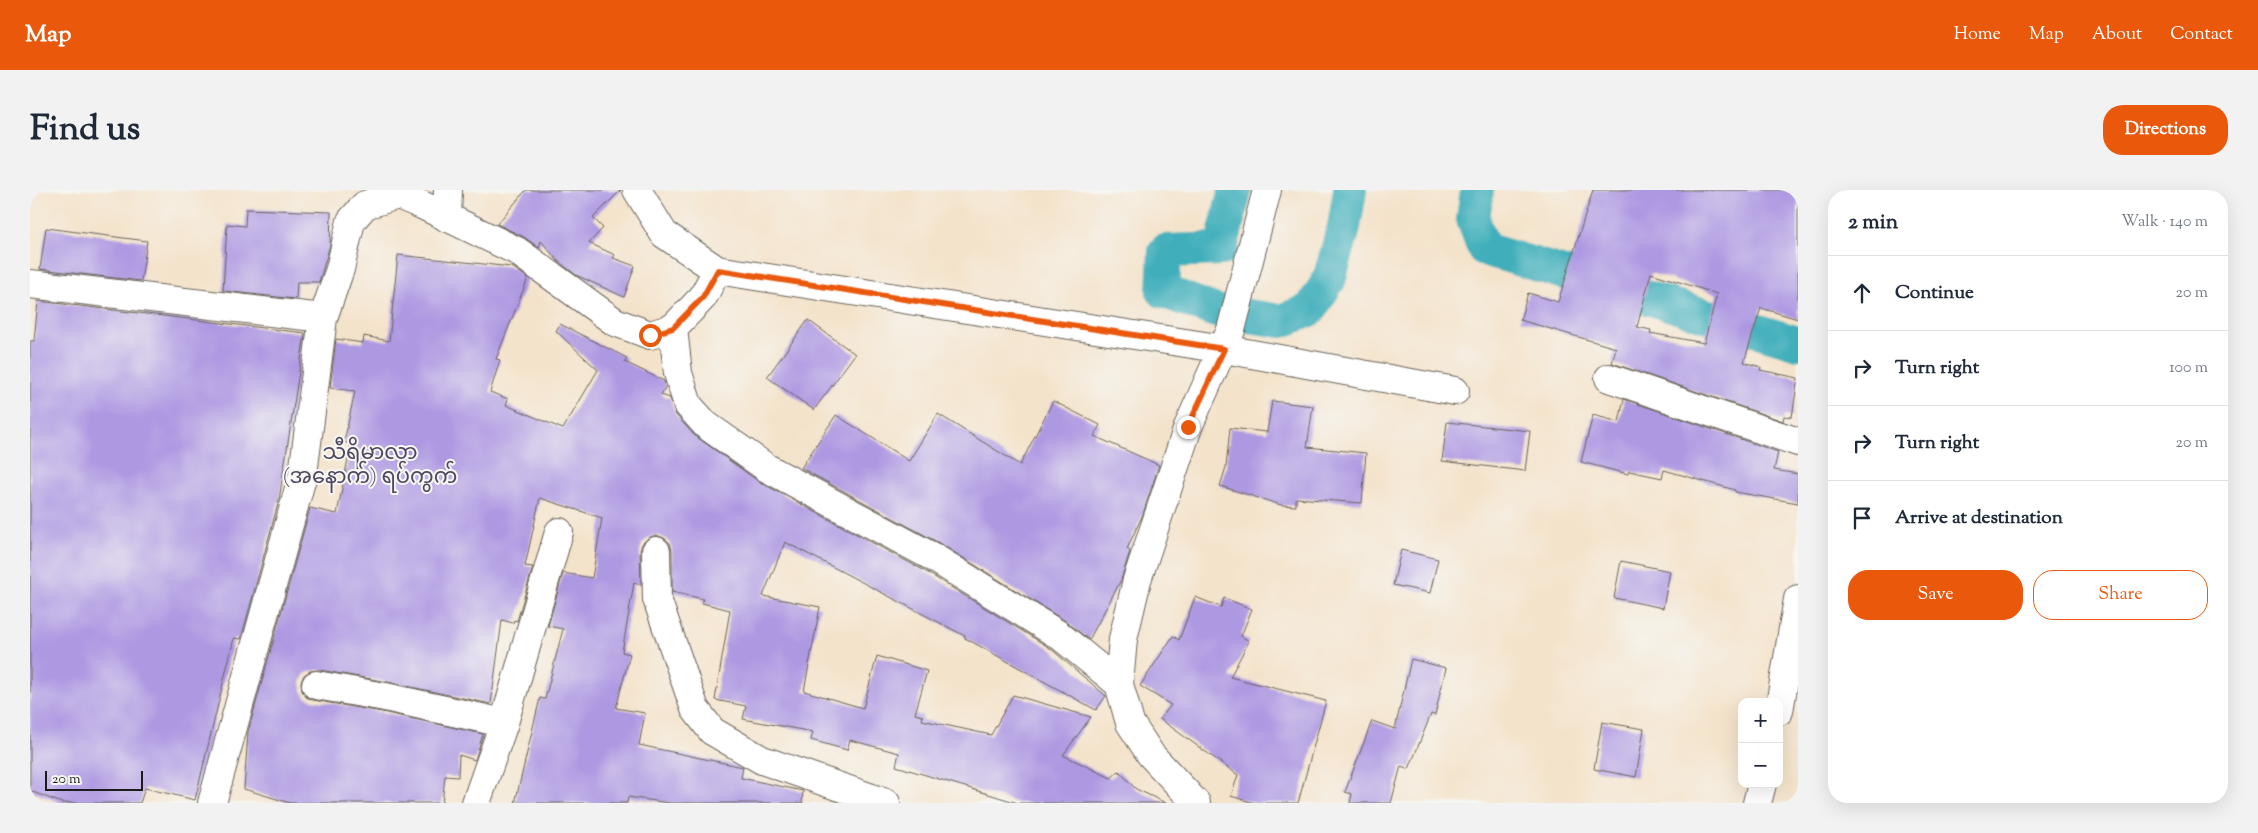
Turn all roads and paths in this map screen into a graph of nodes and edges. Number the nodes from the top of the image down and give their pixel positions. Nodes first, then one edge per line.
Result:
1 (448, 190) edge
2 (637, 190) edge
3 (1267, 190) edge
4 (448, 218) junction
5 (718, 270) junction
6 (30, 284) edge
7 (323, 318) junction
8 (673, 328) junction
9 (1228, 340) junction
10 (1608, 378) dead end
11 (1455, 391) dead end
12 (1798, 442) edge
13 (559, 532) dead end
14 (656, 550) dead end
15 (1797, 612) edge
16 (1119, 684) junction
17 (316, 685) dead end
18 (1782, 698) edge
19 (1783, 710) edge
20 (1798, 711) edge
21 (504, 723) junction
22 (1761, 788) edge
23 (212, 803) edge
24 (476, 803) edge
25 (886, 803) edge
26 (1196, 803) edge
27 (1757, 803) edge

1 - 4 street
2 - 5 street
3 - 9 street
4 - 7 street
4 - 8 street
5 - 8 street
5 - 9 street
6 - 7 street
7 - 23 street
8 - 16 street
9 - 11 street
9 - 16 street
10 - 12 street
13 - 21 street
14 - 25 street
15 - 18 street
16 - 26 street
17 - 21 street
19 - 20 street
21 - 24 street
22 - 27 street

